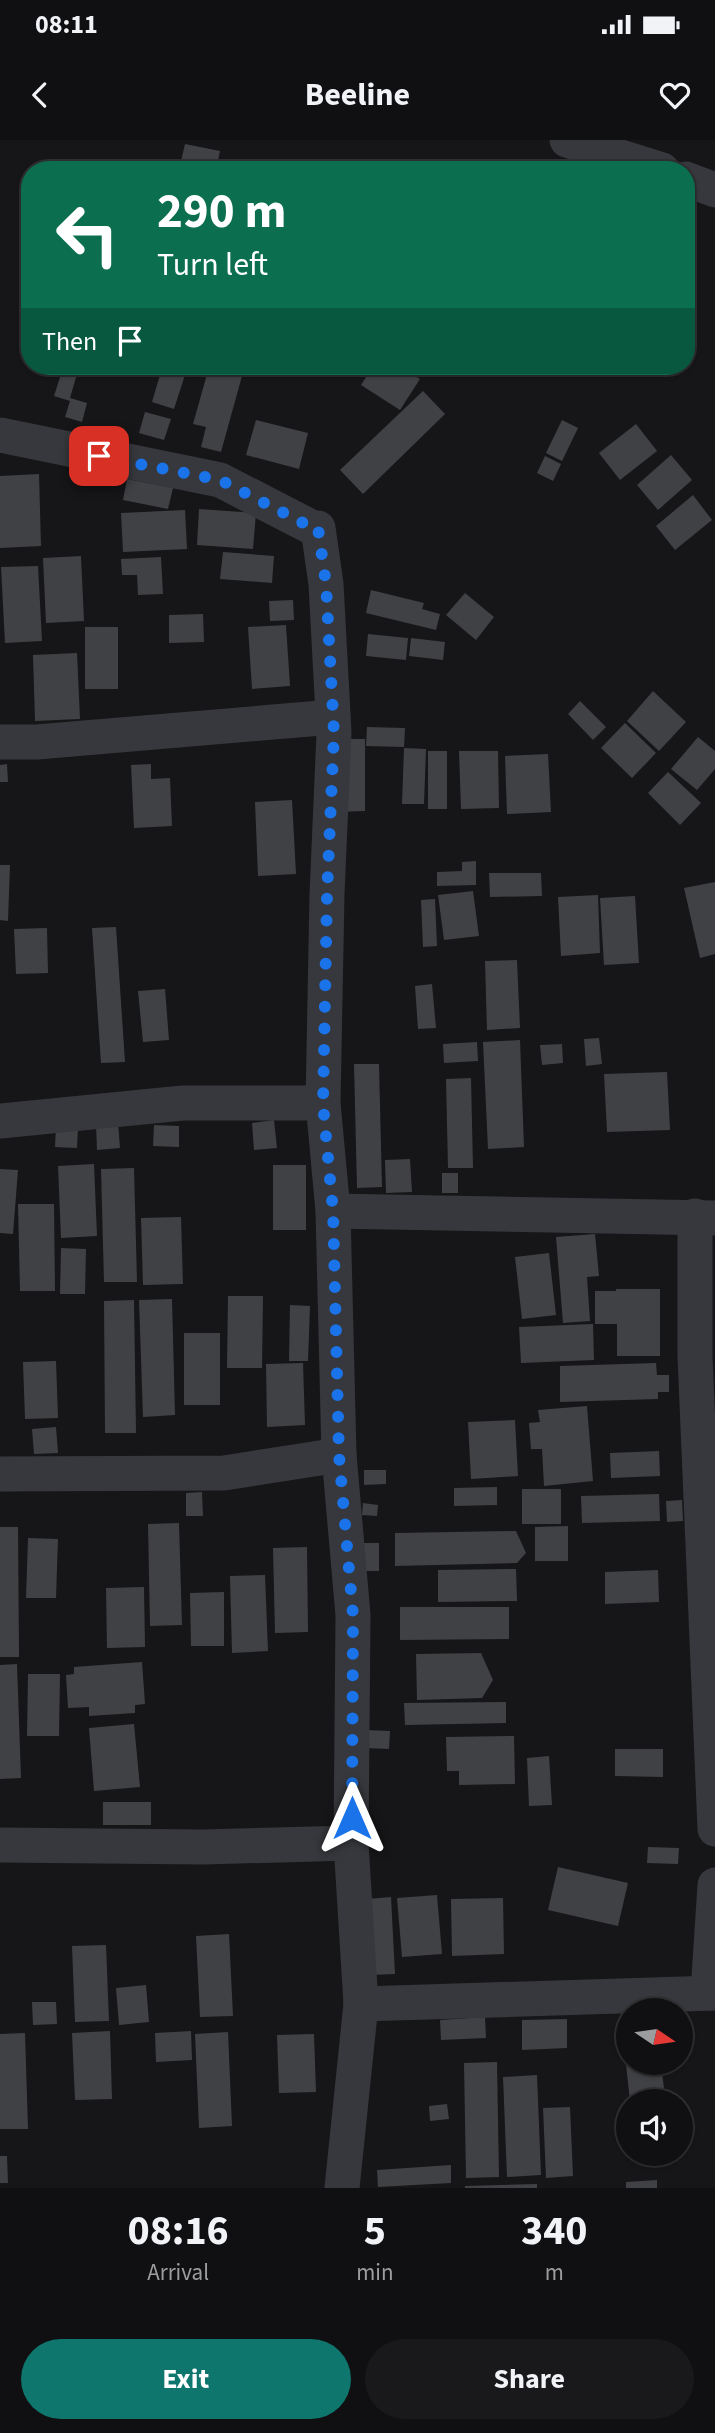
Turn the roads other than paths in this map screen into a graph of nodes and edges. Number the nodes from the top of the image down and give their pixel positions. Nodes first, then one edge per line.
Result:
1 (567, 140) edge
2 (634, 161) edge
3 (695, 182) edge
4 (715, 190) edge
5 (0, 435) edge
6 (333, 717) junction
7 (0, 742) edge
8 (323, 1104) junction
9 (0, 1121) edge
10 (333, 1211) junction
11 (705, 1217) edge
12 (339, 1455) junction
13 (0, 1474) edge
14 (715, 1829) edge
15 (351, 1843) junction
16 (0, 1845) edge
17 (715, 1885) edge
18 (712, 1993) edge
19 (361, 2004) junction
20 (342, 2188) edge

1 - 2 street
3 - 4 street
5 - 6 street
6 - 7 street
6 - 8 street
8 - 9 street
8 - 10 street
10 - 11 street
10 - 12 street
11 - 14 street
12 - 13 street
12 - 15 street
15 - 16 street
15 - 19 street
17 - 18 street
18 - 19 street
19 - 20 street

